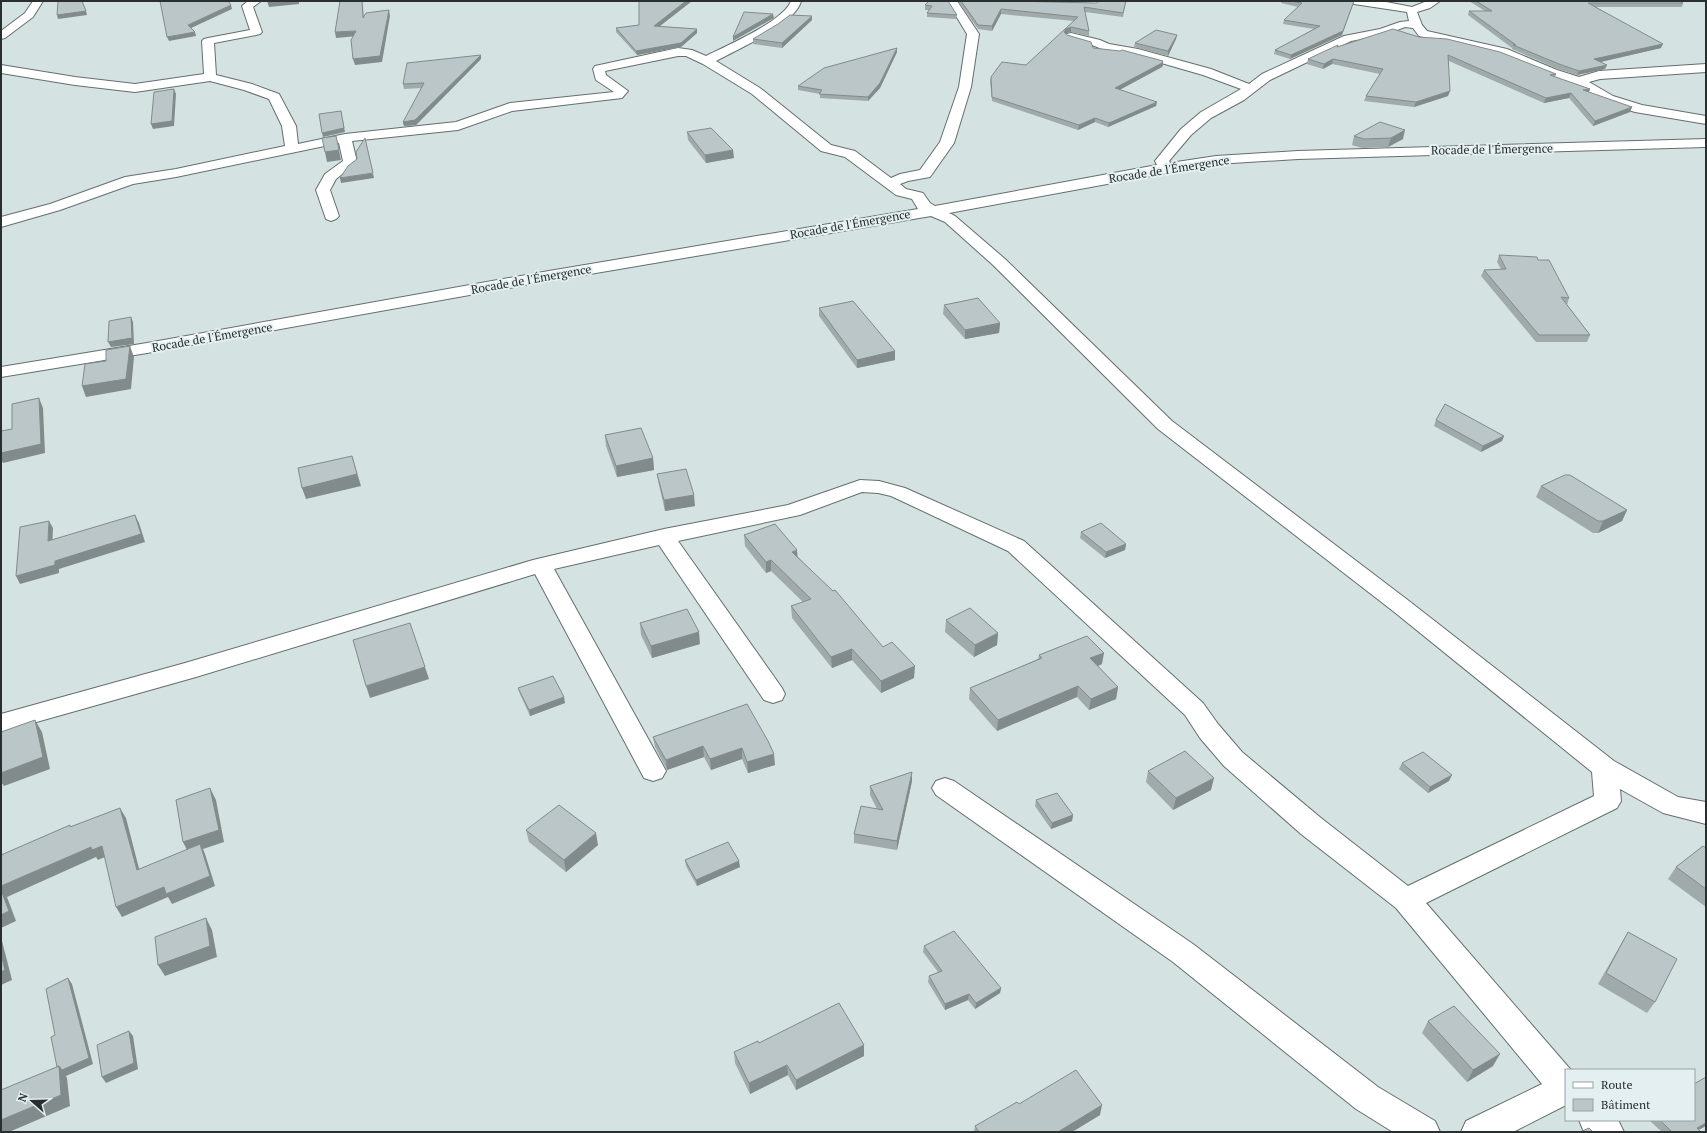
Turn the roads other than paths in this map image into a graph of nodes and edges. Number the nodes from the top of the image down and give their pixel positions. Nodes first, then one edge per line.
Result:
1 (38, 1) edge
2 (256, 1) edge
3 (796, 1) edge
4 (952, 1) edge
5 (1010, 1) edge
6 (1354, 1) edge
7 (1435, 1) edge
8 (1375, 2) edge
9 (1096, 3) edge
10 (1412, 10) junction
11 (1416, 25) junction
12 (1, 36) edge
13 (1071, 36) edge
14 (707, 61) junction
15 (1706, 68) edge
16 (1, 70) edge
17 (210, 77) junction
18 (1579, 81) junction
19 (1249, 88) junction
20 (1706, 120) edge
21 (345, 138) junction
22 (1706, 143) edge
23 (292, 150) junction
24 (1165, 168) junction
25 (891, 183) junction
26 (933, 210) junction
27 (331, 216) dead end
28 (1, 222) edge
29 (1, 372) edge
30 (664, 536) junction
31 (541, 565) junction
32 (773, 694) dead end
33 (1, 722) edge
34 (1605, 768) junction
35 (653, 771) dead end
36 (945, 788) dead end
37 (1706, 813) edge
38 (1406, 900) junction
39 (1565, 1087) edge
40 (1565, 1088) edge
41 (1596, 1121) edge
42 (1423, 1132) edge
43 (1478, 1132) edge
44 (1607, 1132) edge

1 - 12 street
2 - 17 street
3 - 14 street
4 - 25 street
5 - 9 street
6 - 8 street
7 - 10 street
8 - 10 street
10 - 11 street
11 - 18 street
11 - 19 street
13 - 19 street
14 - 21 street
14 - 25 street
15 - 18 street
16 - 17 street
17 - 23 street
18 - 20 street
19 - 24 street
21 - 23 street
21 - 27 street
22 - 24 street, Rocade de l'Émergence
23 - 28 street
24 - 26 street, Rocade de l'Émergence
25 - 26 street
26 - 29 street, Rocade de l'Émergence
26 - 34 street
30 - 31 street
30 - 32 street
30 - 38 street
31 - 33 street
31 - 35 street
34 - 37 street
34 - 38 street
36 - 42 street
38 - 39 street
40 - 43 street
41 - 44 street

